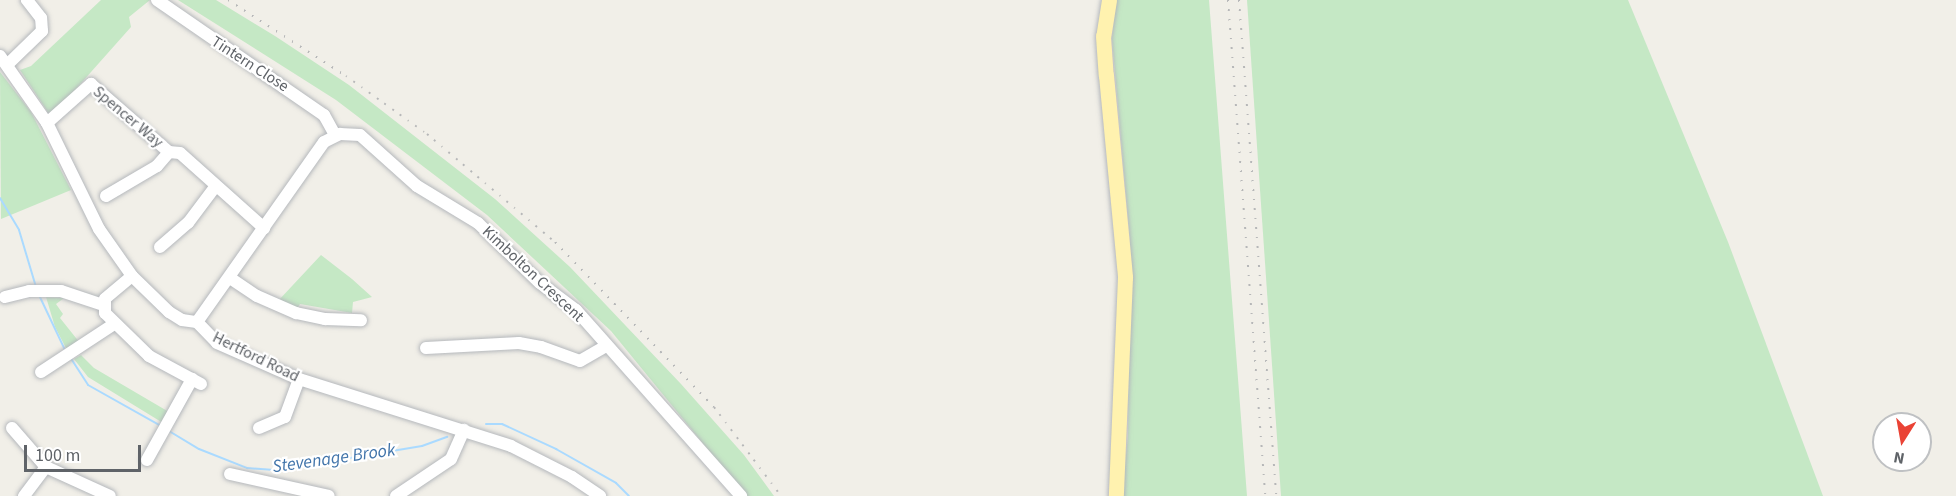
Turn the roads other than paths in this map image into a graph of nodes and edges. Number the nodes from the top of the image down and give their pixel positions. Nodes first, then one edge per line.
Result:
1 (27, 0) edge
2 (157, 0) edge
3 (1109, 0) edge
4 (4, 61) edge
5 (47, 123) junction
6 (335, 135) junction
7 (168, 152) junction
8 (215, 187) junction
9 (106, 196) dead end
10 (264, 228) junction
11 (160, 247) dead end
12 (132, 276) junction
13 (230, 278) junction
14 (5, 297) dead end
15 (103, 304) junction
16 (361, 320) dead end
17 (197, 322) junction
18 (114, 324) junction
19 (606, 346) junction
20 (426, 348) dead end
21 (41, 372) dead end
22 (299, 379) junction
23 (266, 424) dead end
24 (12, 428) dead end
25 (464, 430) junction
26 (147, 460) dead end
27 (46, 467) junction
28 (235, 477) dead end
29 (414, 492) edge
30 (24, 496) edge
31 (110, 496) edge
32 (329, 496) edge
33 (396, 496) edge
34 (600, 496) edge
35 (741, 496) edge
36 (1116, 496) edge

1 - 4 street
2 - 6 street, Tintern Close
3 - 36 main road
4 - 5 street, Hertford Road
5 - 7 street, Spencer Way
5 - 12 street, Hertford Road
6 - 10 street
6 - 19 street, Kimbolton Crescent
7 - 8 street, Spencer Way
7 - 9 street
8 - 10 street, Spencer Way
8 - 11 street
10 - 13 street
12 - 15 street
12 - 17 street, Hertford Road
13 - 16 street
13 - 17 street
14 - 15 street
15 - 18 street
17 - 22 street, Hertford Road
18 - 21 street
18 - 26 street
19 - 20 street
19 - 35 street, Kimbolton Crescent
22 - 23 street
22 - 25 street, Hertford Road
24 - 27 street
25 - 29 street
25 - 34 street, Hertford Road
27 - 30 street
27 - 31 street
28 - 32 street
29 - 33 street

